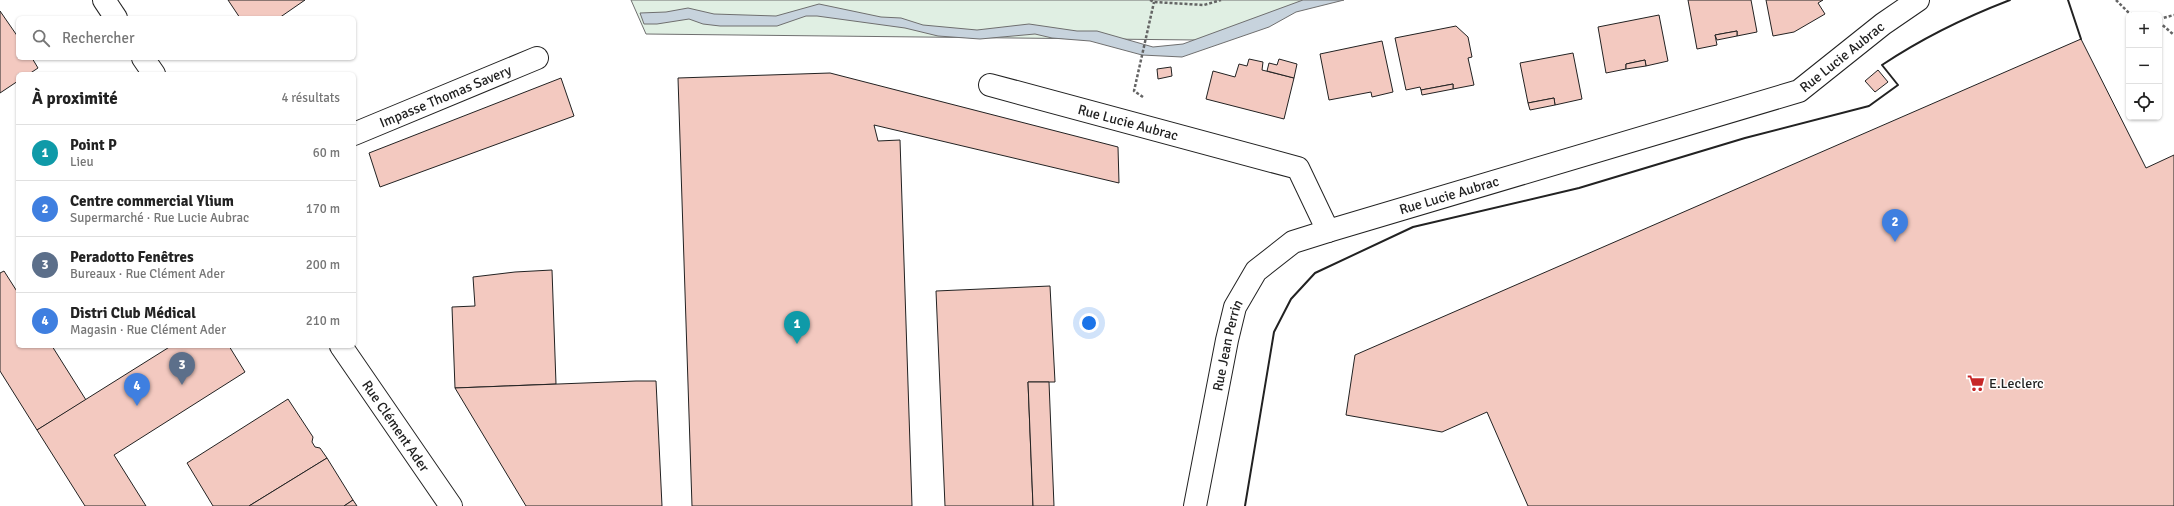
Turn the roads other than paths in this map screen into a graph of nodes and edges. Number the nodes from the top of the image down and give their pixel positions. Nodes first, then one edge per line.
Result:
1 (104, 0) edge
2 (1918, 0) edge
3 (115, 16) edge
4 (537, 58) dead end
5 (144, 60) edge
6 (153, 72) edge
7 (990, 85) dead end
8 (356, 133) edge
9 (1328, 231) junction
10 (342, 348) edge
11 (451, 506) edge
12 (1195, 506) edge

1 - 3 street
2 - 9 street, Rue Lucie Aubrac
4 - 8 street, Impasse Thomas Savery
5 - 6 street
7 - 9 street, Rue Lucie Aubrac
9 - 12 street, Rue Jean Perrin
10 - 11 street, Rue Clément Ader

